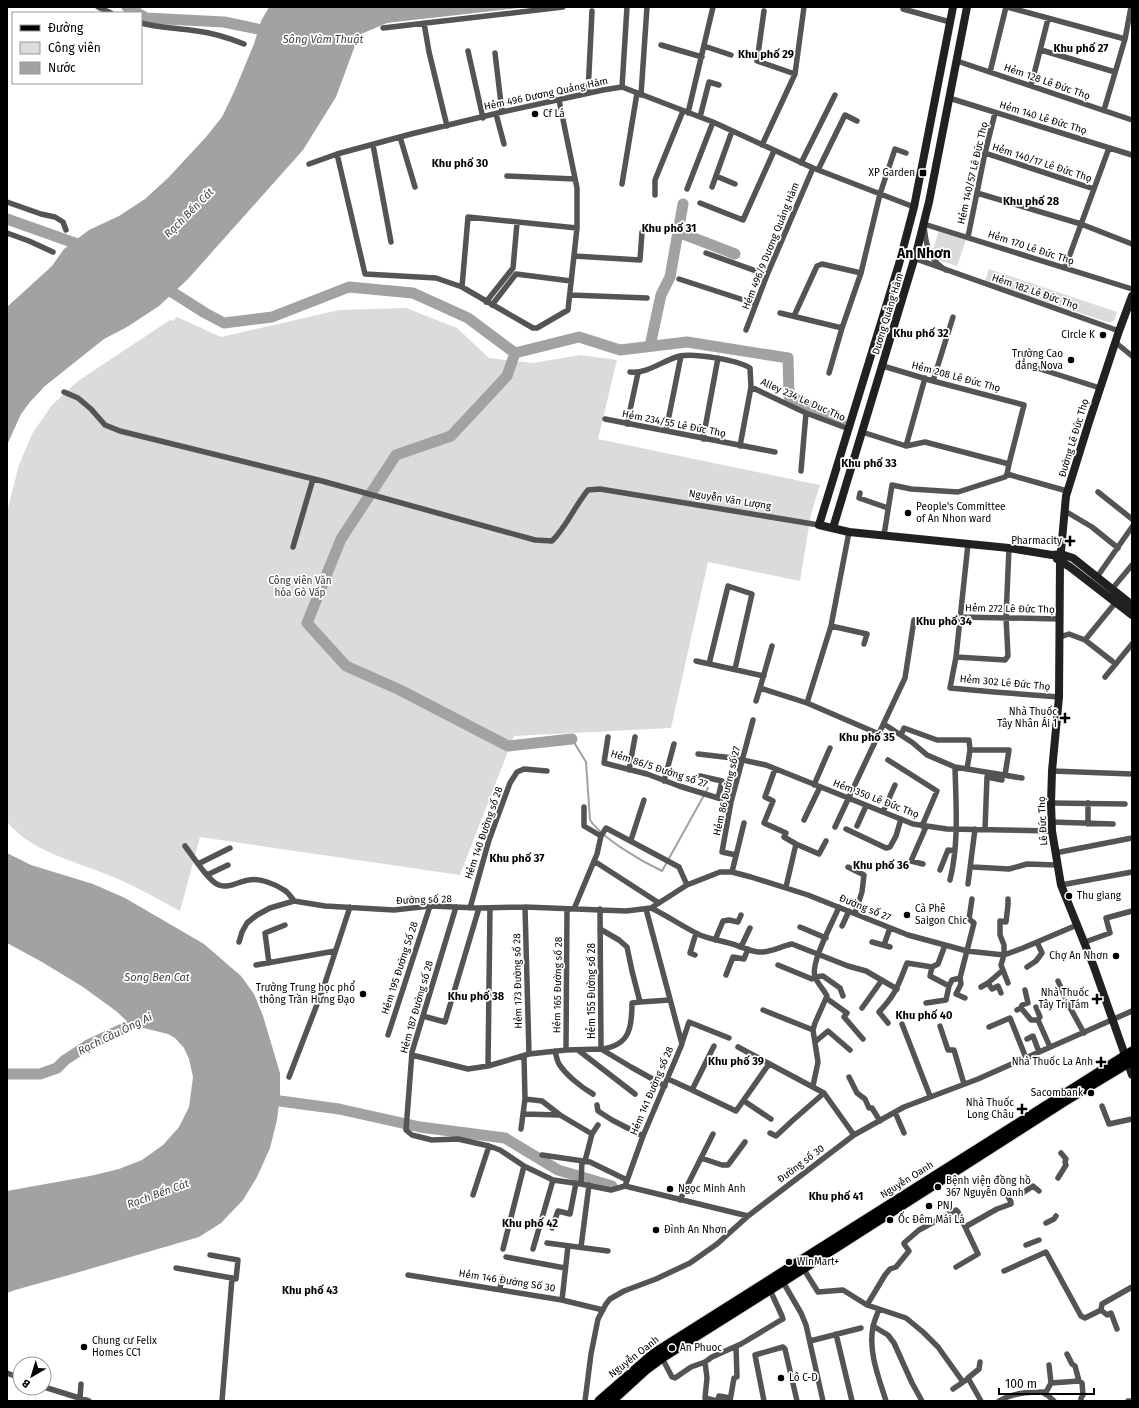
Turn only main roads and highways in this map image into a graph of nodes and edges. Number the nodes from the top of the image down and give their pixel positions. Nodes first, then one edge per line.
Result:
1 (1129, 1058) edge
2 (599, 1401) edge
3 (612, 1401) edge

1 - 2 main road, Nguyễn Oanh
1 - 3 main road, Nguyễn Oanh

